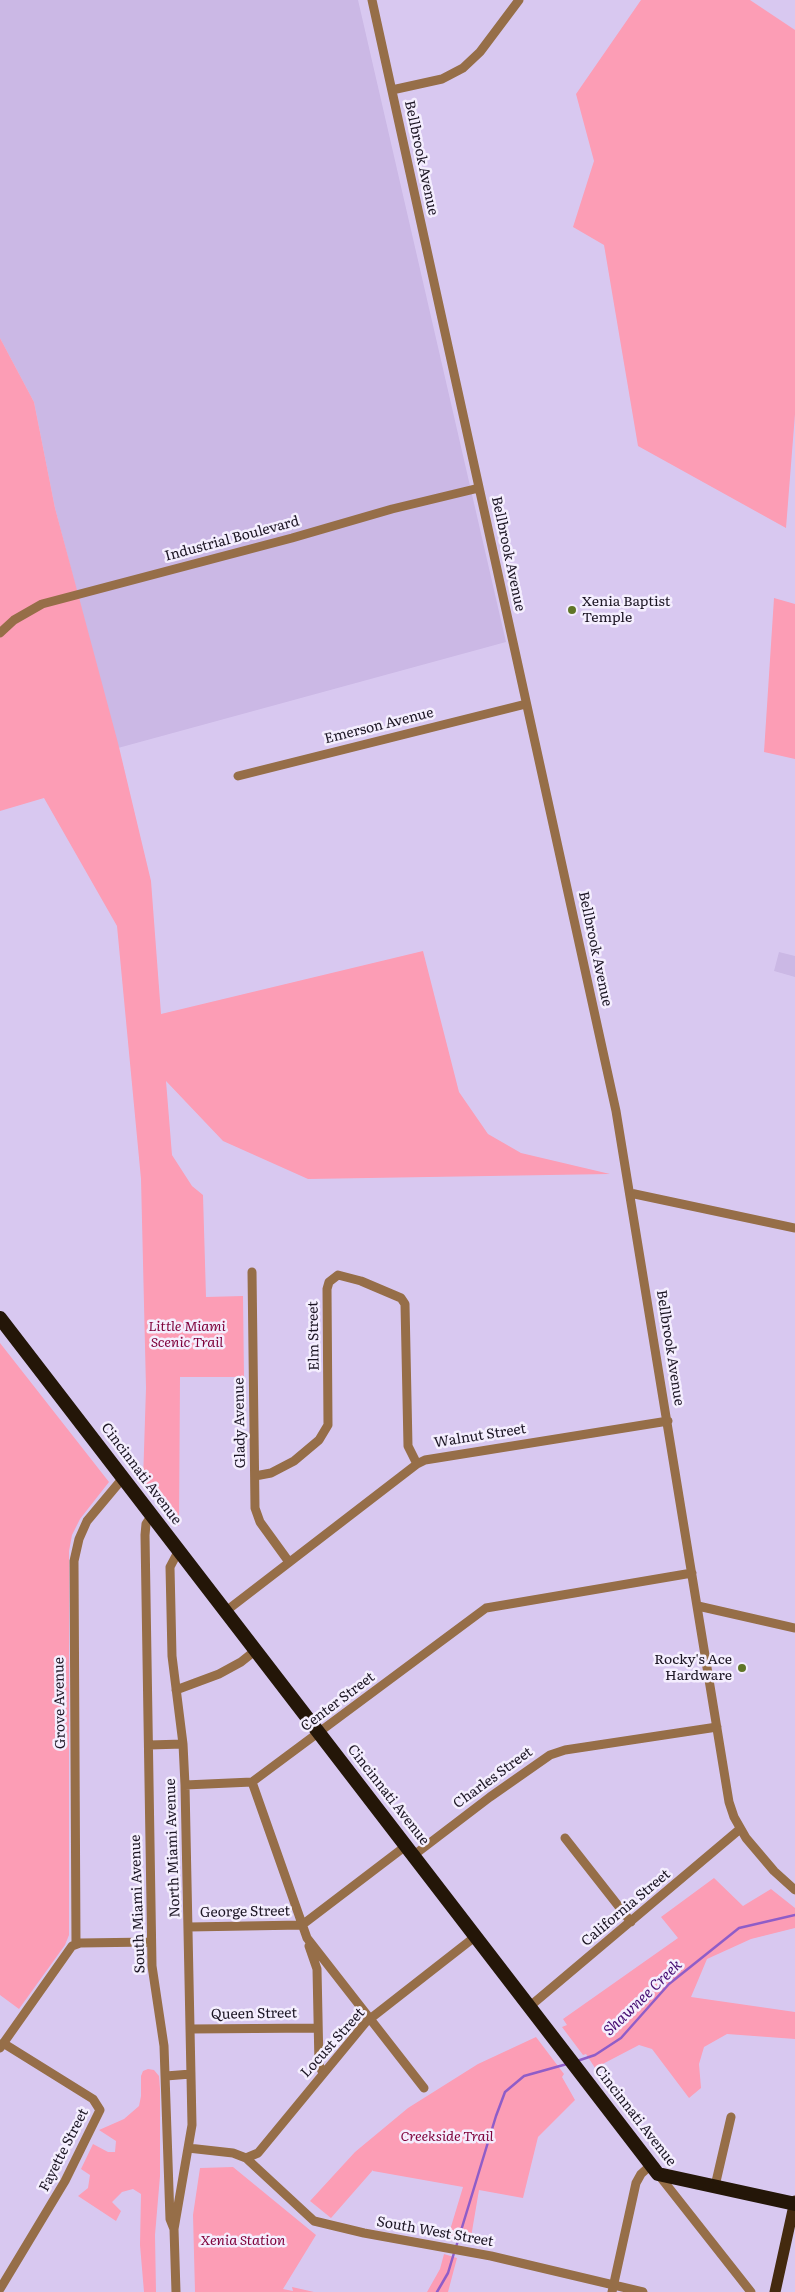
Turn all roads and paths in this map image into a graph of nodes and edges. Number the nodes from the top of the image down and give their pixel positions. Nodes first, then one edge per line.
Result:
1 (372, 0) edge
2 (519, 0) edge
3 (392, 90) junction
4 (479, 488) junction
5 (0, 633) edge
6 (526, 704) junction
7 (238, 776) dead end
8 (630, 1193) junction
9 (795, 1228) edge
10 (252, 1272) dead end
11 (0, 1318) edge
12 (668, 1420) junction
13 (417, 1464) junction
14 (255, 1476) junction
15 (123, 1478) junction
16 (152, 1514) junction
17 (179, 1550) junction
18 (289, 1562) junction
19 (692, 1573) junction
20 (698, 1606) junction
21 (226, 1611) junction
22 (795, 1628) edge
23 (256, 1650) junction
24 (176, 1690) junction
25 (717, 1727) junction
26 (320, 1732) junction
27 (183, 1744) junction
28 (149, 1745) junction
29 (252, 1782) junction
30 (186, 1785) junction
31 (740, 1830) junction
32 (565, 1838) dead end
33 (410, 1850) junction
34 (795, 1890) edge
35 (632, 1922) junction
36 (302, 1924) junction
37 (189, 1927) junction
38 (476, 1936) junction
39 (307, 1938) junction
40 (151, 1942) junction
41 (76, 1944) junction
42 (529, 2007) junction
43 (370, 2020) junction
44 (318, 2028) junction
45 (191, 2029) junction
46 (2, 2046) edge
47 (323, 2073) junction
48 (191, 2074) junction
49 (166, 2076) junction
50 (424, 2088) dead end
51 (731, 2117) dead end
52 (188, 2148) junction
53 (246, 2158) junction
54 (654, 2169) junction
55 (715, 2186) junction
56 (795, 2203) edge
57 (174, 2229) junction
58 (3, 2275) edge
59 (0, 2289) edge
60 (613, 2289) edge
61 (176, 2292) edge
62 (643, 2292) edge
63 (751, 2292) edge
64 (775, 2292) edge

1 - 3 street, Bellbrook Avenue
2 - 3 street
3 - 4 street, Bellbrook Avenue
4 - 5 street, Industrial Boulevard
4 - 6 street, Bellbrook Avenue
6 - 7 street, Emerson Avenue
6 - 8 street, Bellbrook Avenue
8 - 9 street
8 - 12 street, Bellbrook Avenue
10 - 14 street, Glady Avenue
11 - 15 highway, Cincinnati Avenue
12 - 13 street, Walnut Street
12 - 19 street, Bellbrook Avenue
13 - 14 street, Elm Street
13 - 18 street, Walnut Street
14 - 18 street, Glady Avenue
15 - 16 highway, Cincinnati Avenue
15 - 41 street, Grove Avenue
16 - 17 highway, Cincinnati Avenue
16 - 28 street, South Miami Avenue
17 - 21 highway, Cincinnati Avenue
17 - 24 street, North Miami Avenue
18 - 21 street, Walnut Street
19 - 20 street, Bellbrook Avenue
19 - 26 street, Center Street
20 - 22 street
20 - 25 street, Bellbrook Avenue
21 - 23 highway, Cincinnati Avenue
23 - 24 street
23 - 26 highway, Cincinnati Avenue
24 - 27 street, North Miami Avenue
25 - 31 street, Bellbrook Avenue
25 - 33 street, Charles Street
26 - 29 street, Center Street
26 - 33 highway, Cincinnati Avenue
27 - 28 street
27 - 30 street, North Miami Avenue
28 - 40 street, South Miami Avenue
29 - 30 street
29 - 36 street
30 - 37 street, North Miami Avenue
31 - 34 street, Bellbrook Avenue
31 - 35 street, California Street
32 - 35 street
33 - 36 street, Charles Street
33 - 38 highway, Cincinnati Avenue
35 - 42 street, California Street
36 - 37 street, George Street
36 - 39 street
37 - 45 street, North Miami Avenue
38 - 42 highway, Cincinnati Avenue
38 - 43 street, Locust Street
39 - 43 street
39 - 44 street
40 - 41 street
40 - 49 street, South Miami Avenue
41 - 46 street
42 - 54 highway, Cincinnati Avenue
43 - 47 street, Locust Street
43 - 50 street
44 - 45 street, Queen Street
44 - 47 street
45 - 48 street, North Miami Avenue
46 - 58 street, Fayette Street
47 - 53 street, Locust Street
48 - 49 street
48 - 52 street, North Miami Avenue
49 - 57 street, South Miami Avenue
51 - 55 street
52 - 53 street
52 - 57 street, North Miami Avenue
53 - 60 street, South West Street
54 - 55 highway
54 - 60 street
54 - 63 street, Cincinnati Avenue
55 - 56 highway
56 - 64 main road
57 - 61 street, South Miami Avenue
58 - 59 street, Fayette Street
60 - 62 street, South West Street

